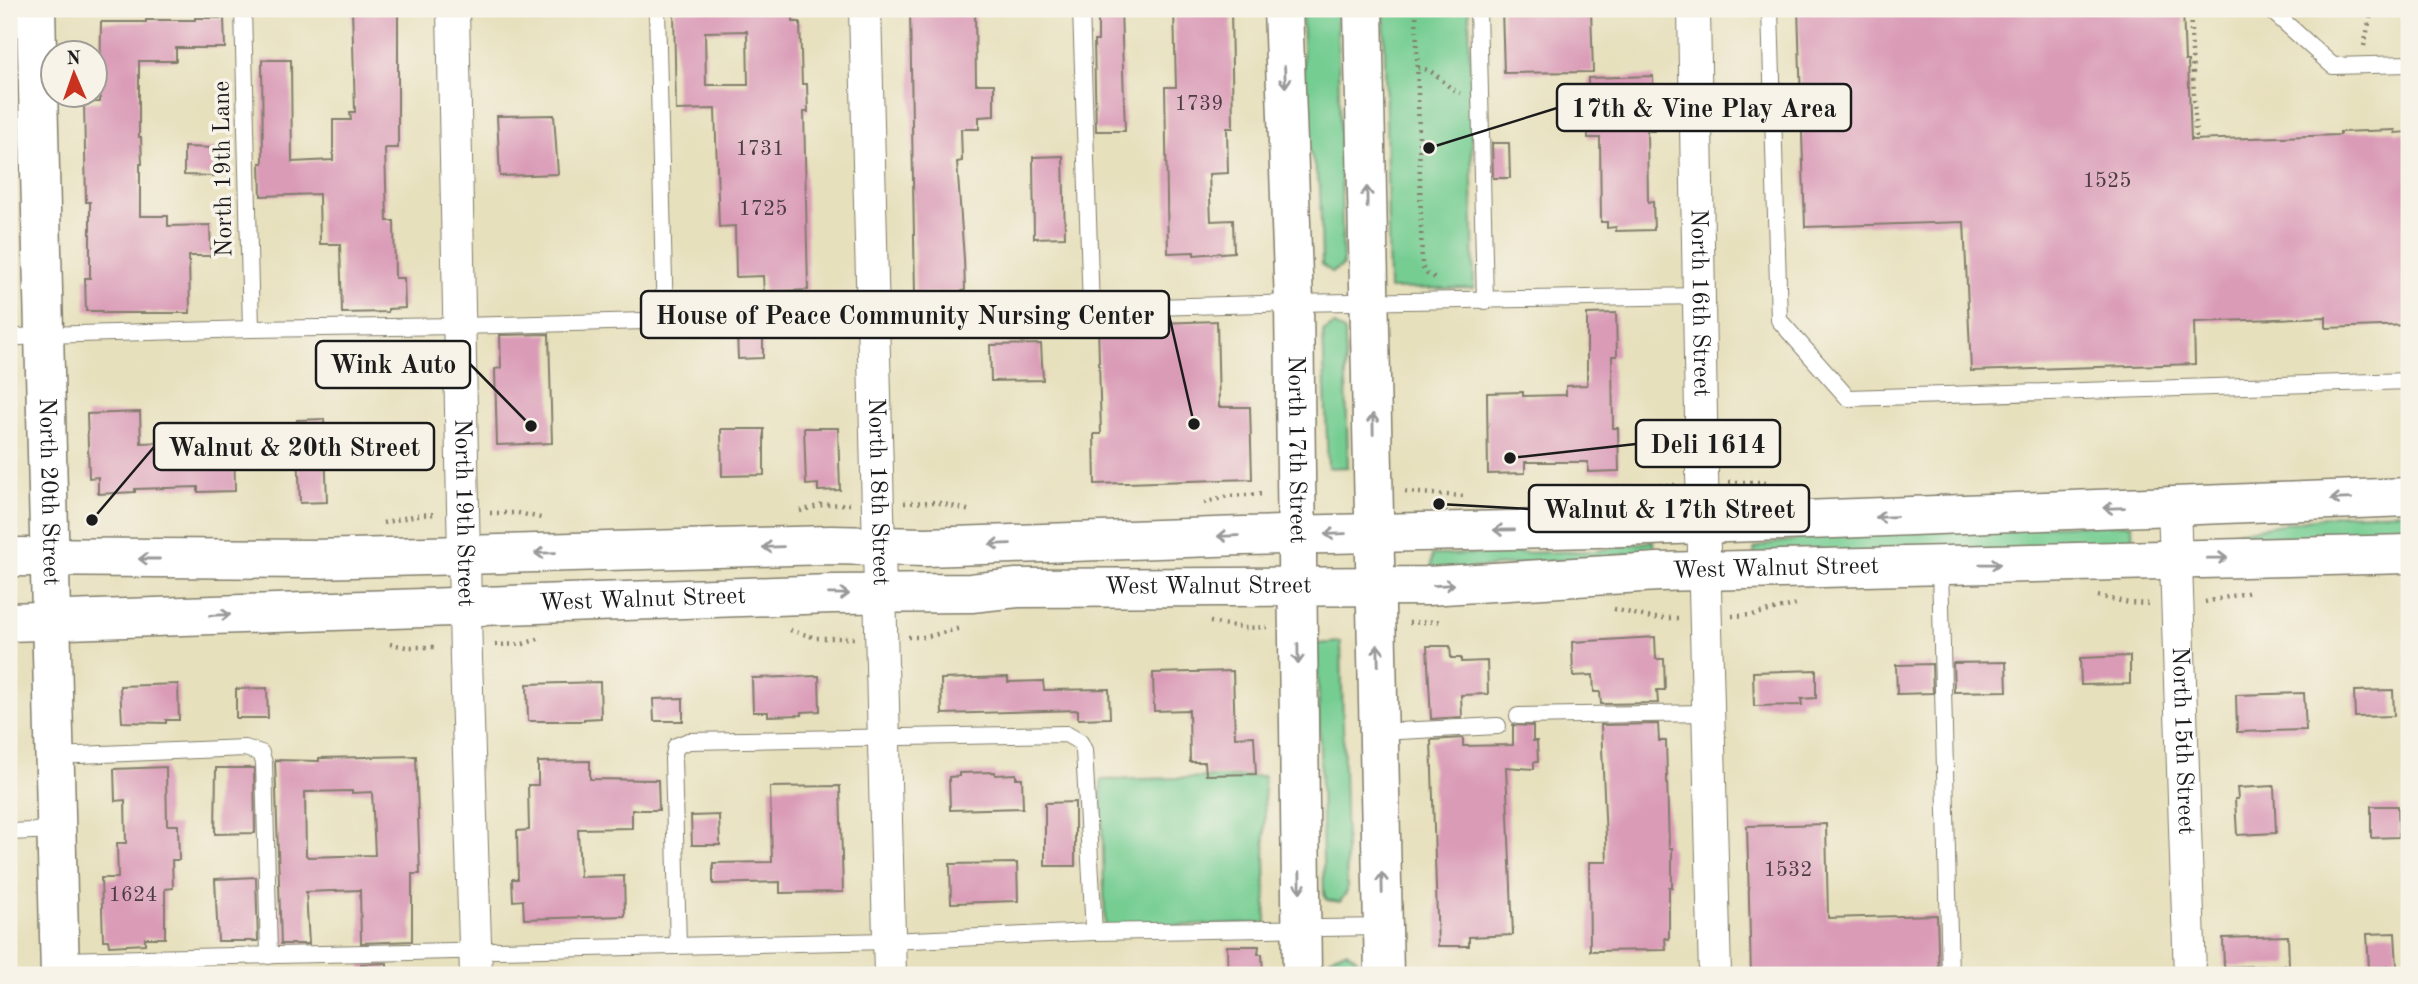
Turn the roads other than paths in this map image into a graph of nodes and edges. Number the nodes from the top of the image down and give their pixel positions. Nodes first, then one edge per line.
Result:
1 (36, 9) edge
2 (243, 9) edge
3 (453, 9) edge
4 (657, 9) edge
5 (865, 9) edge
6 (1081, 9) edge
7 (1283, 9) edge
8 (1363, 9) edge
9 (1478, 9) edge
10 (1694, 9) edge
11 (1770, 9) edge
12 (2270, 9) edge
13 (2409, 64) edge
14 (1700, 296) junction
15 (1485, 301) junction
16 (1370, 302) junction
17 (1293, 303) junction
18 (1091, 309) junction
19 (872, 315) junction
20 (665, 320) junction
21 (460, 326) junction
22 (251, 329) junction
23 (27, 336) edge
24 (2409, 381) edge
25 (2409, 496) edge
26 (2174, 505) junction
27 (1704, 524) junction
28 (1375, 533) junction
29 (1296, 535) junction
30 (878, 547) junction
31 (2409, 554) edge
32 (464, 555) junction
33 (9, 557) edge
34 (50, 558) junction
35 (2176, 559) junction
36 (1940, 565) junction
37 (1705, 571) junction
38 (1297, 586) junction
39 (1376, 586) junction
40 (878, 595) junction
41 (465, 607) junction
42 (52, 620) junction
43 (9, 622) edge
44 (1708, 713) junction
45 (1518, 716) dead end
46 (1498, 726) dead end
47 (1379, 732) junction
48 (883, 737) junction
49 (55, 756) junction
50 (57, 830) junction
51 (9, 832) edge
52 (1383, 927) junction
53 (1301, 930) junction
54 (1094, 932) junction
55 (889, 941) junction
56 (678, 946) junction
57 (269, 956) junction
58 (475, 963) edge
59 (60, 968) edge
60 (890, 975) edge
61 (1302, 975) edge
62 (1384, 975) edge
63 (1715, 975) edge
64 (1950, 975) edge
65 (2190, 975) edge

1 - 23 main road, North 20th Street
2 - 22 lane, North 19th Lane
3 - 21 street, North 19th Street
4 - 20 lane
5 - 19 street, North 18th Street
6 - 18 lane
7 -> 17 main road, North 17th Street
16 -> 8 main road
9 - 15 lane
10 - 14 street, North 16th Street
11 - 24 lane
12 - 13 lane
14 - 15 lane
14 - 27 street, North 16th Street
15 - 16 lane
16 - 17 lane
28 -> 16 main road
17 - 18 lane
17 - 29 main road, North 17th Street
18 - 19 lane
19 - 20 lane
19 - 30 street, North 18th Street
20 - 21 lane
21 - 22 lane
21 - 32 street, North 19th Street
22 - 23 lane
23 - 34 main road, North 20th Street
25 -> 26 main road, West Walnut Street
26 -> 27 main road, West Walnut Street
26 - 35 street, North 15th Street
27 -> 28 main road, West Walnut Street
27 - 37 street, North 16th Street
28 -> 29 main road, West Walnut Street
28 - 39 main road
29 -> 30 main road, West Walnut Street
29 - 38 main road, North 17th Street
30 -> 32 main road, West Walnut Street
30 - 40 street, North 18th Street
35 -> 31 main road, West Walnut Street
32 -> 34 main road, West Walnut Street
32 - 41 street, North 19th Street
33 - 34 main road, West Walnut Street
34 - 42 main road, North 20th Street
36 -> 35 main road, West Walnut Street
35 - 65 street, North 15th Street
36 - 37 main road, West Walnut Street
36 - 64 lane
39 -> 37 main road, West Walnut Street
37 - 44 street, North 16th Street
38 - 39 main road, West Walnut Street
38 - 40 main road, West Walnut Street
38 -> 53 main road, North 17th Street
47 -> 39 main road
41 -> 40 main road, West Walnut Street
40 - 48 street, North 18th Street
42 -> 41 main road, West Walnut Street
41 - 58 street, North 19th Street
42 - 43 main road, West Walnut Street
42 - 49 main road, North 20th Street
44 - 45 lane
44 - 63 street, North 16th Street
46 - 47 lane
52 -> 47 main road
48 - 54 lane
48 - 55 street, North 18th Street
48 - 56 lane
49 - 50 main road, North 20th Street
49 - 57 lane
50 - 51 lane
50 - 59 main road, North 20th Street
52 - 53 lane
52 - 62 main road
53 - 54 lane
53 - 61 main road, North 17th Street
54 - 55 lane
55 - 56 lane
55 - 60 street, North 18th Street
56 - 58 lane
57 - 58 lane
57 - 59 lane

